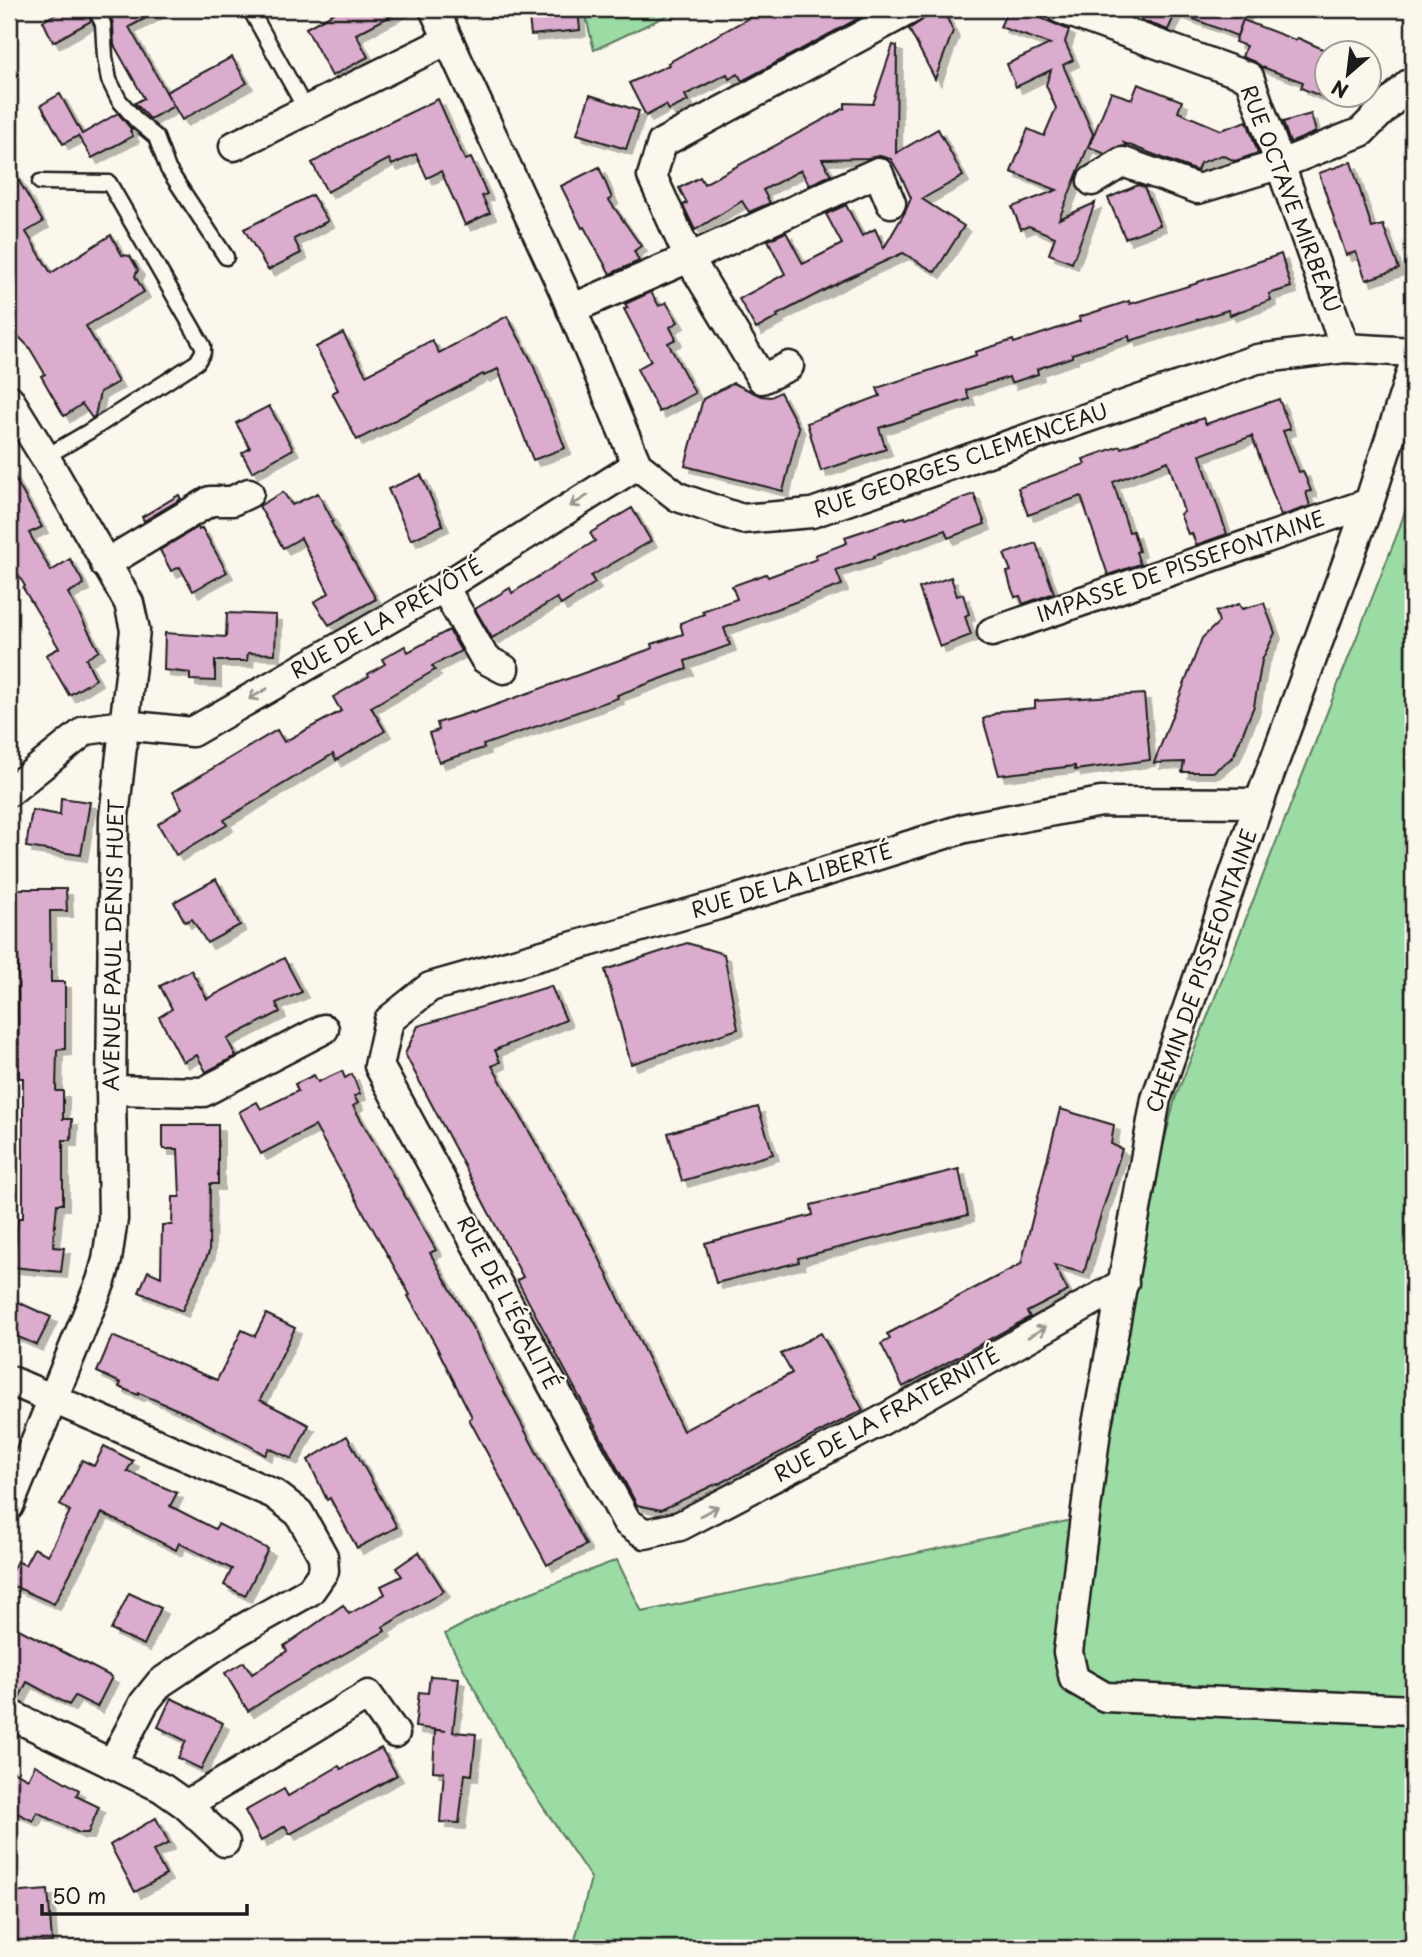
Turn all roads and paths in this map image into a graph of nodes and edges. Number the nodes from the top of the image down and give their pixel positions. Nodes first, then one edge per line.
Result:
1 (96, 9) edge
2 (250, 9) edge
3 (434, 9) edge
4 (911, 9) edge
5 (1061, 9) edge
6 (448, 40) junction
7 (1409, 84) dead end
8 (306, 110) junction
9 (233, 146) dead end
10 (1281, 164) junction
11 (1092, 181) dead end
12 (40, 182) dead end
13 (891, 203) dead end
14 (226, 257) dead end
15 (688, 258) junction
16 (571, 309) junction
17 (1345, 348) junction
18 (1413, 352) edge
19 (789, 366) dead end
20 (1413, 367) edge
21 (9, 399) edge
22 (45, 457) junction
23 (637, 465) junction
24 (249, 492) dead end
25 (1369, 502) junction
26 (105, 564) junction
27 (444, 587) junction
28 (992, 632) dead end
29 (504, 670) dead end
30 (124, 725) junction
31 (9, 792) edge
32 (1259, 803) junction
33 (324, 1029) dead end
34 (379, 1066) joint
35 (111, 1090) junction
36 (1124, 1283) junction
37 (9, 1380) edge
38 (53, 1399) junction
39 (9, 1506) edge
40 (645, 1534) joint
41 (1413, 1710) edge
42 (9, 1714) edge
43 (395, 1733) dead end
44 (112, 1764) junction
45 (186, 1805) junction
46 (225, 1842) dead end

1 - 14 lane
2 - 8 lane
3 - 6 street, RUE GEORGES CLEMENCEAU
4 - 15 street
5 - 10 street, RUE OCTAVE MIRBEAU
6 - 8 street
6 - 16 street, RUE GEORGES CLEMENCEAU
7 - 10 street
8 - 9 street
10 - 11 street
10 - 17 street, RUE OCTAVE MIRBEAU
12 - 22 lane
13 - 15 street
15 - 16 street
15 - 19 street
16 - 23 street, RUE GEORGES CLEMENCEAU
17 - 18 street, RUE GEORGES CLEMENCEAU
17 - 23 street, RUE GEORGES CLEMENCEAU
20 - 25 street, CHEMIN DE PISSEFONTAINE
21 - 22 street, AVENUE PAUL DENIS HUET
22 - 26 street, AVENUE PAUL DENIS HUET
23 -> 27 street, RUE DE LA PRÉVÔTÉ
24 - 26 street
25 - 28 street, IMPASSE DE PISSEFONTAINE
25 - 32 street, CHEMIN DE PISSEFONTAINE
26 - 30 street, AVENUE PAUL DENIS HUET
27 - 29 street
27 -> 30 street, RUE DE LA PRÉVÔTÉ
30 - 31 street, RUE DE LA PRÉVÔTÉ
30 - 35 street, AVENUE PAUL DENIS HUET
32 - 34 street, RUE DE LA LIBERTÉ
32 - 36 street, CHEMIN DE PISSEFONTAINE
33 - 35 street
34 - 40 street, RUE DE L'ÉGALITÉ
35 - 38 street, AVENUE PAUL DENIS HUET
40 -> 36 street, RUE DE LA FRATERNITÉ
36 - 41 street, CHEMIN DE PISSEFONTAINE
37 - 38 street
38 - 39 street, AVENUE PAUL DENIS HUET
38 - 44 street
42 - 44 street
43 - 45 street
44 - 45 street
45 - 46 street

